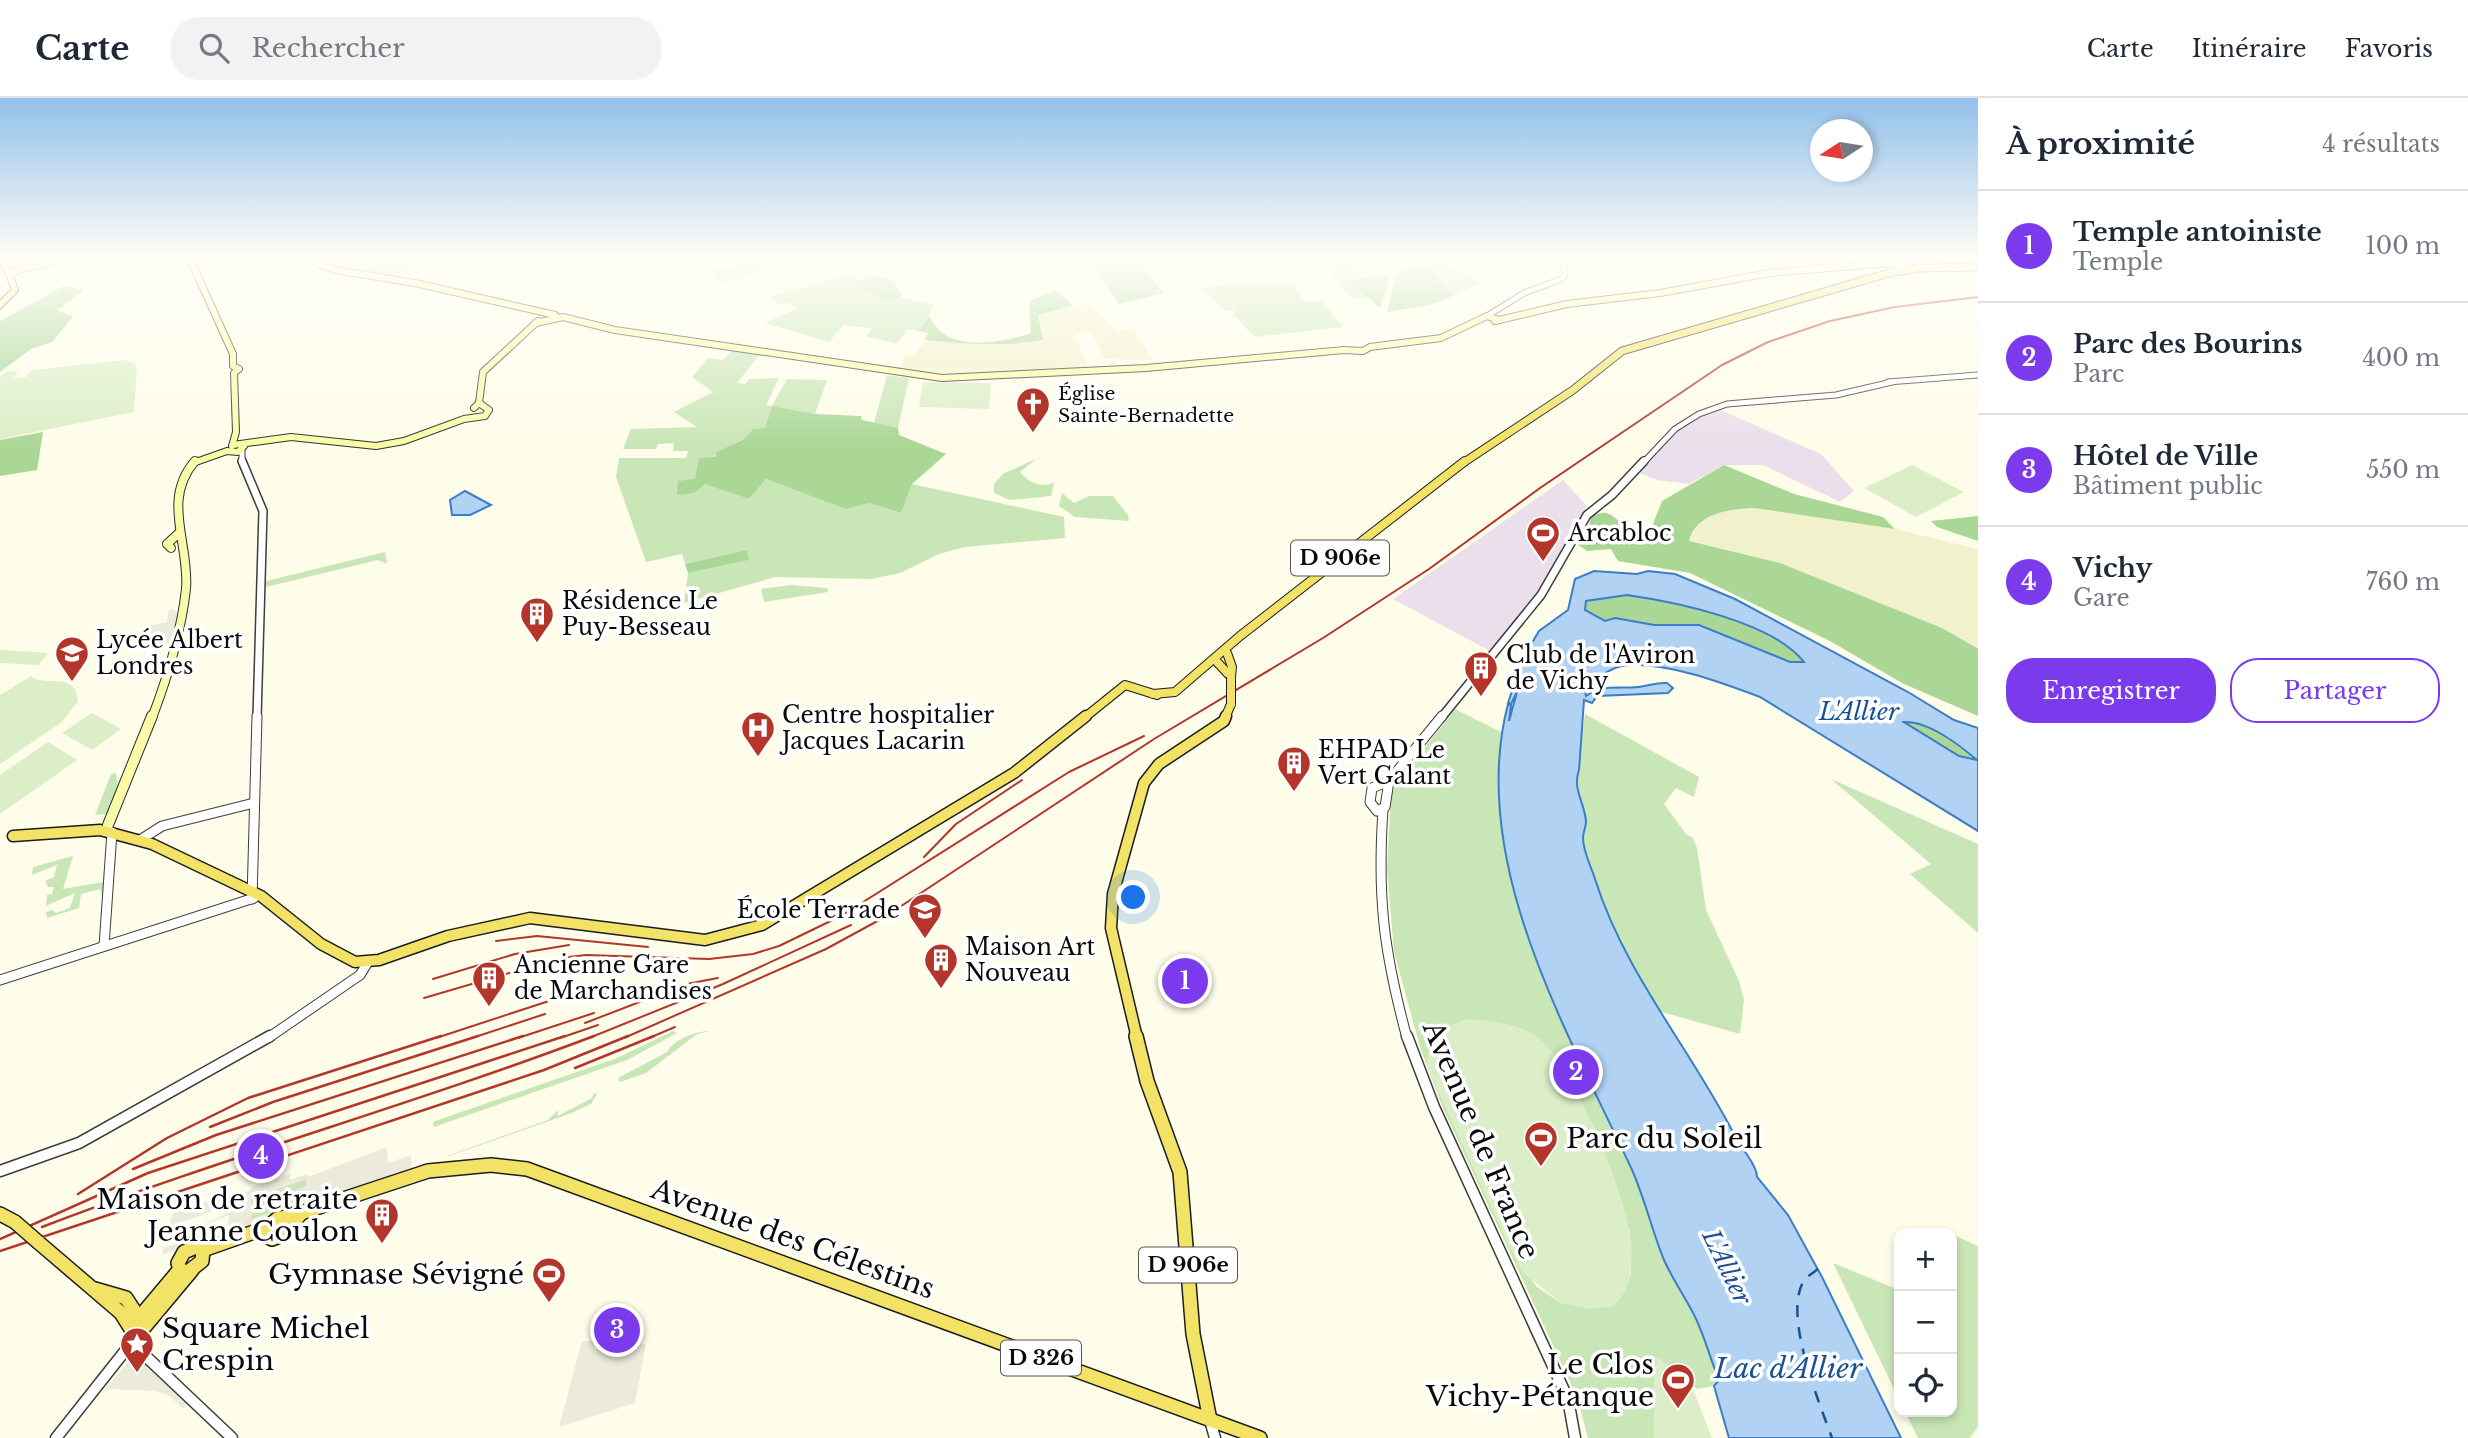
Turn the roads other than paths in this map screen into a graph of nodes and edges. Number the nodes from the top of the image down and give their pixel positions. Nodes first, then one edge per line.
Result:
1 (218, 322) edge
2 (539, 322) edge
3 (580, 322) edge
4 (1476, 322) edge
5 (1721, 322) edge
6 (1243, 360) junction
7 (1088, 372) junction
8 (1978, 375) edge
9 (230, 448) junction
10 (243, 448) junction
11 (182, 538) junction
12 (171, 548) junction
13 (184, 555) junction
14 (1222, 655) junction
15 (1385, 784) junction
16 (254, 803) junction
17 (1383, 810) junction
18 (107, 829) junction
19 (0, 837) edge
20 (146, 840) junction
21 (255, 895) junction
22 (104, 946) junction
23 (368, 962) junction
24 (0, 980) edge
25 (0, 1171) edge
26 (0, 1214) edge
27 (186, 1270) junction
28 (88, 1286) junction
29 (139, 1318) junction
30 (136, 1337) junction
31 (1210, 1420) junction
32 (232, 1437) edge
33 (56, 1438) edge
34 (1215, 1438) edge
35 (1260, 1438) edge
36 (1575, 1438) edge

1 - 9 main road
2 - 10 main road
3 - 7 main road
4 - 6 main road
5 - 14 main road, D 906e
6 - 7 main road
6 - 7 main road
8 - 15 street
9 - 10 main road
9 - 11 main road
10 - 16 street
11 - 12 main road
11 - 12 main road
11 - 13 main road
12 - 13 main road
13 - 18 main road
14 - 23 main road
14 - 31 main road, D 906e, bridge
15 - 17 street, Avenue de France
15 - 17 street
16 - 20 street
16 - 21 street
17 - 36 street, Avenue de France
18 - 19 main road
18 - 20 main road
18 - 22 street
20 - 21 main road
21 - 22 street
21 - 23 main road
22 - 24 street
23 - 25 street
26 - 28 main road, bridge
27 - 29 main road
27 - 30 main road
27 - 31 main road, Avenue des Célestins / D 326
28 - 29 main road
28 - 30 main road
29 - 30 main road
30 - 32 street
30 - 33 street
31 - 34 street, D 906e
31 - 35 main road, Avenue des Célestins / D 326

